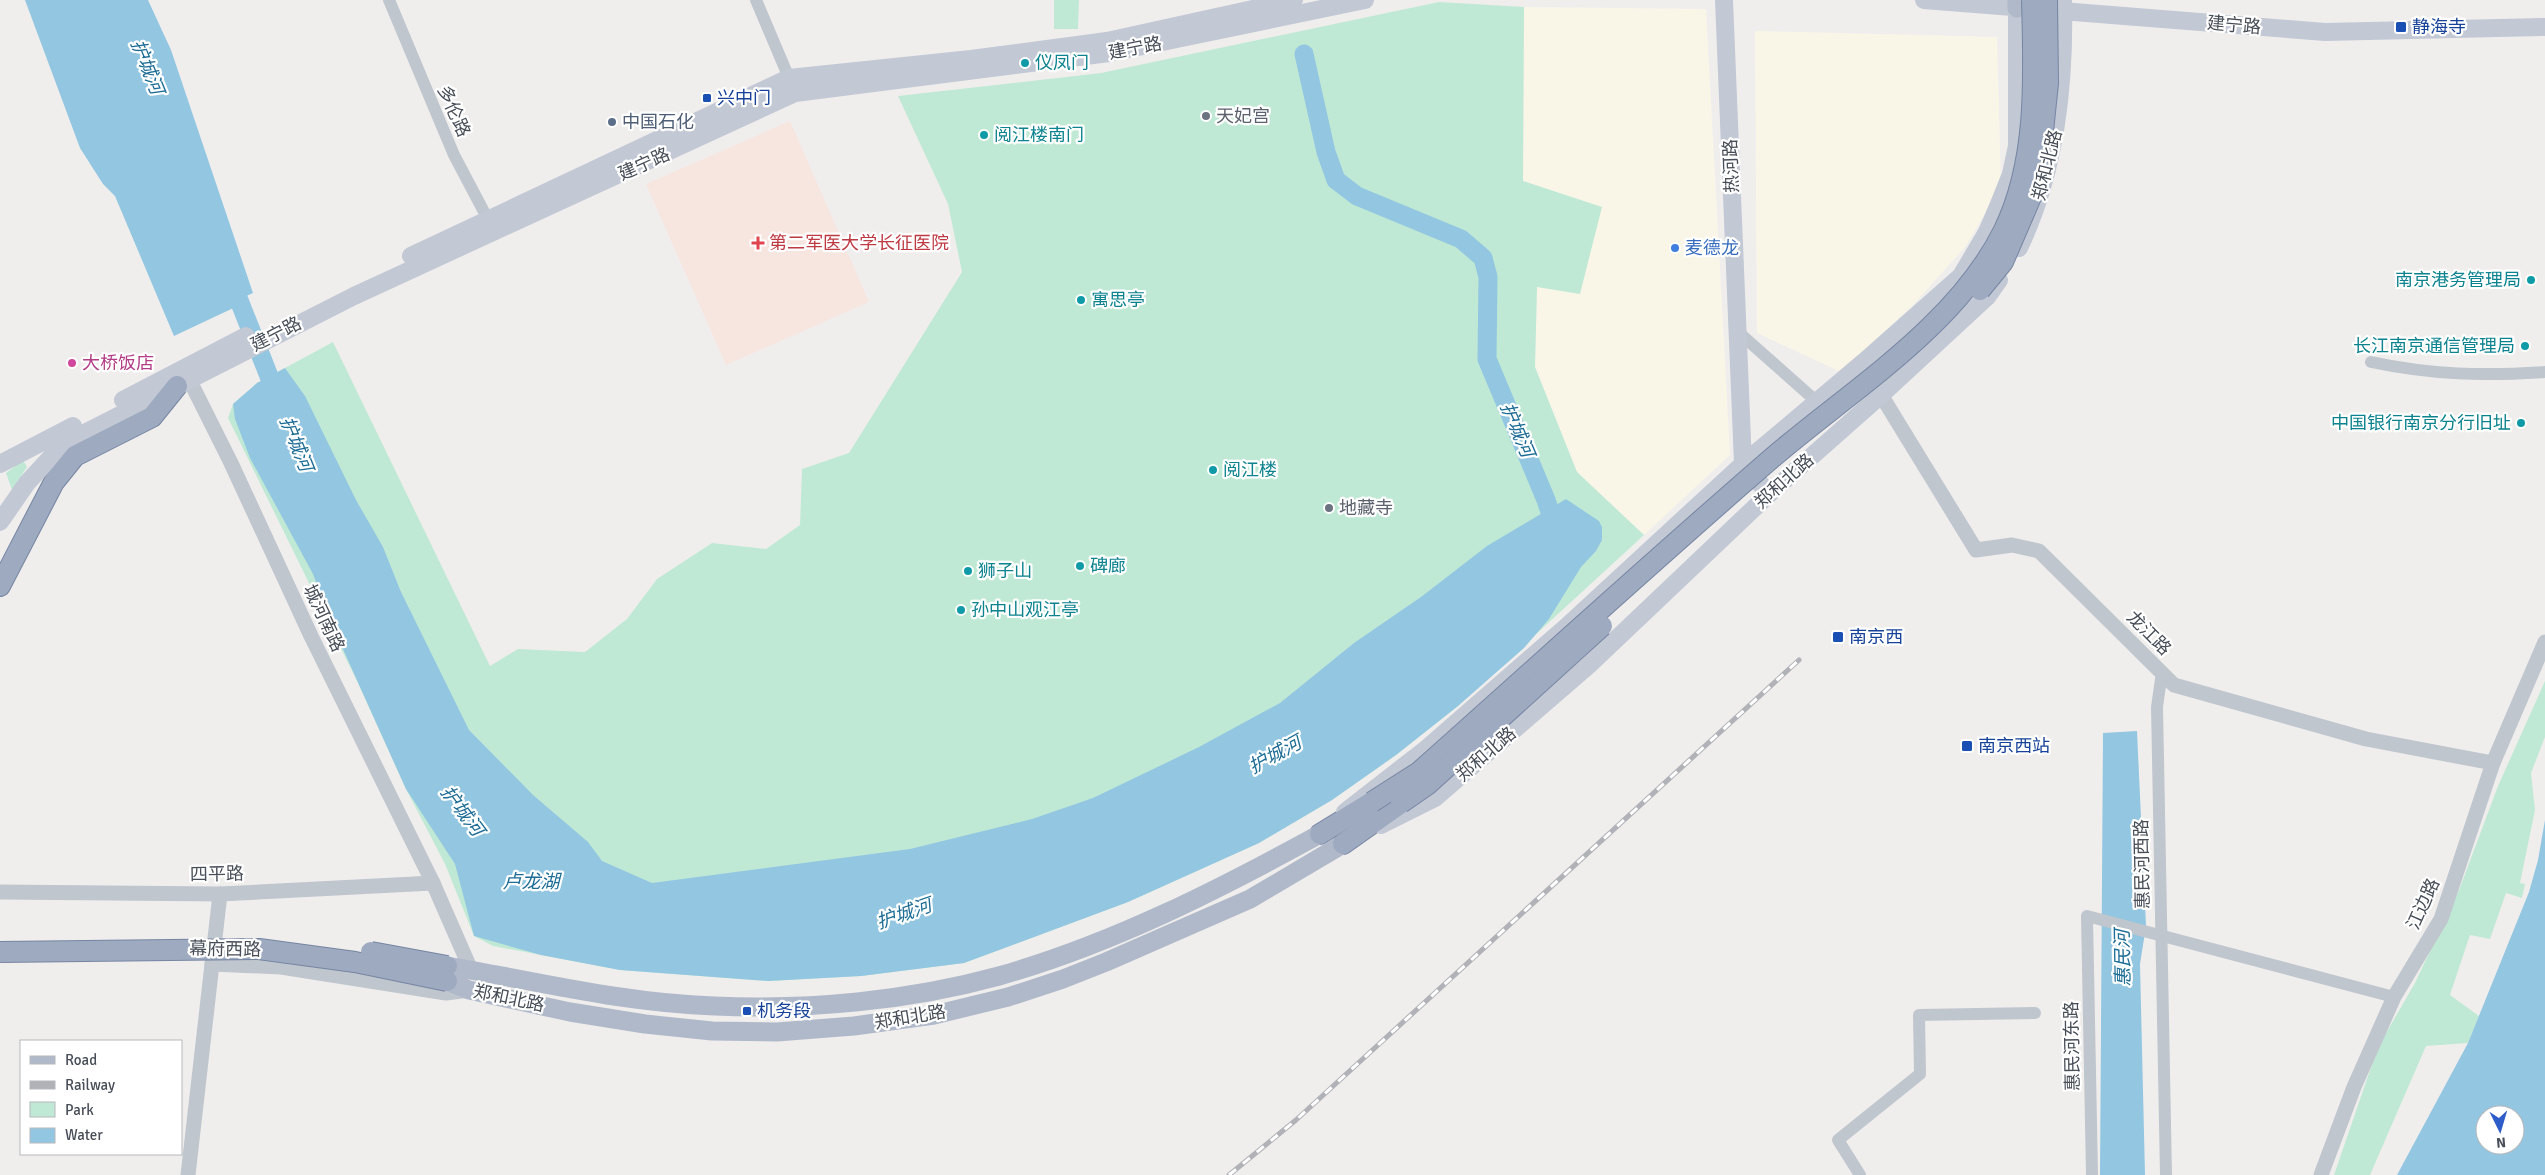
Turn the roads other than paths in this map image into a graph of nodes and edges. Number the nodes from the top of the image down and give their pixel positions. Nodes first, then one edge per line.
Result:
1 (389, 0) edge
2 (756, 0) edge
3 (1294, 0) edge
4 (1365, 0) edge
5 (1724, 0) edge
6 (1924, 0) edge
7 (2022, 3) edge
8 (2057, 4) edge
9 (2545, 27) edge
10 (792, 85) junction
11 (492, 226) junction
12 (1737, 332) junction
13 (2371, 362) dead end
14 (2545, 372) edge
15 (187, 377) junction
16 (1881, 395) junction
17 (1816, 402) junction
18 (0, 464) edge
19 (1743, 464) junction
20 (1769, 494) junction
21 (0, 522) edge
22 (0, 586) edge
23 (2545, 642) edge
24 (2162, 672) junction
25 (2493, 763) junction
26 (1320, 834) junction
27 (1343, 844) junction
28 (434, 883) junction
29 (0, 892) edge
30 (220, 894) junction
31 (2158, 933) junction
32 (0, 939) edge
33 (0, 952) edge
34 (212, 964) junction
35 (471, 970) junction
36 (447, 974) junction
37 (468, 990) junction
38 (2394, 997) junction
39 (2035, 1013) dead end
40 (188, 1175) edge
41 (1860, 1175) edge
42 (2092, 1175) edge
43 (2166, 1175) edge
44 (2321, 1175) edge

1 - 11 street, 多伦路
2 - 10 street
3 - 10 main road, 建宁路
4 - 10 main road, 建宁路
5 - 12 main road, 热河路
6 - 7 main road, 建宁路
7 - 8 main road, 建宁路
7 - 17 main road, 郑和北路
7 - 26 highway, 郑和北路, bridge
8 - 9 main road, 建宁路
8 - 16 main road, 郑和北路
8 - 27 highway, 郑和北路, bridge
10 - 11 main road, 建宁路
11 - 15 main road, 建宁路
12 - 17 street
12 - 19 main road, 热河路
13 - 14 street
15 - 18 main road, 建宁路
15 - 21 main road, 建宁路
15 - 22 highway
15 - 28 street, 城河南路
16 - 17 street
16 - 20 main road, 郑和北路
16 - 24 street, 龙江路
17 - 19 main road, 郑和北路
19 - 20 main road
19 - 26 main road, 郑和北路
20 - 27 main road, 郑和北路
23 - 25 street, 江边路
24 - 25 street, 龙江路
24 - 31 street, 惠民河西路
25 - 38 street, 江边路
26 - 35 main road, 郑和北路
27 - 37 main road, 郑和北路
28 - 30 street, 四平路
28 - 35 street, 城河南路
29 - 30 street, 四平路
30 - 34 street
31 - 38 street
31 - 42 street, 惠民河东路
31 - 43 street, 惠民河西路
32 - 36 highway, 幕府西路, bridge
33 - 36 highway, 幕府西路, bridge
34 - 37 street
34 - 40 street
35 - 36 main road, 郑和北路
36 - 37 main road, 郑和北路
38 - 44 street, 江边路
39 - 41 street

